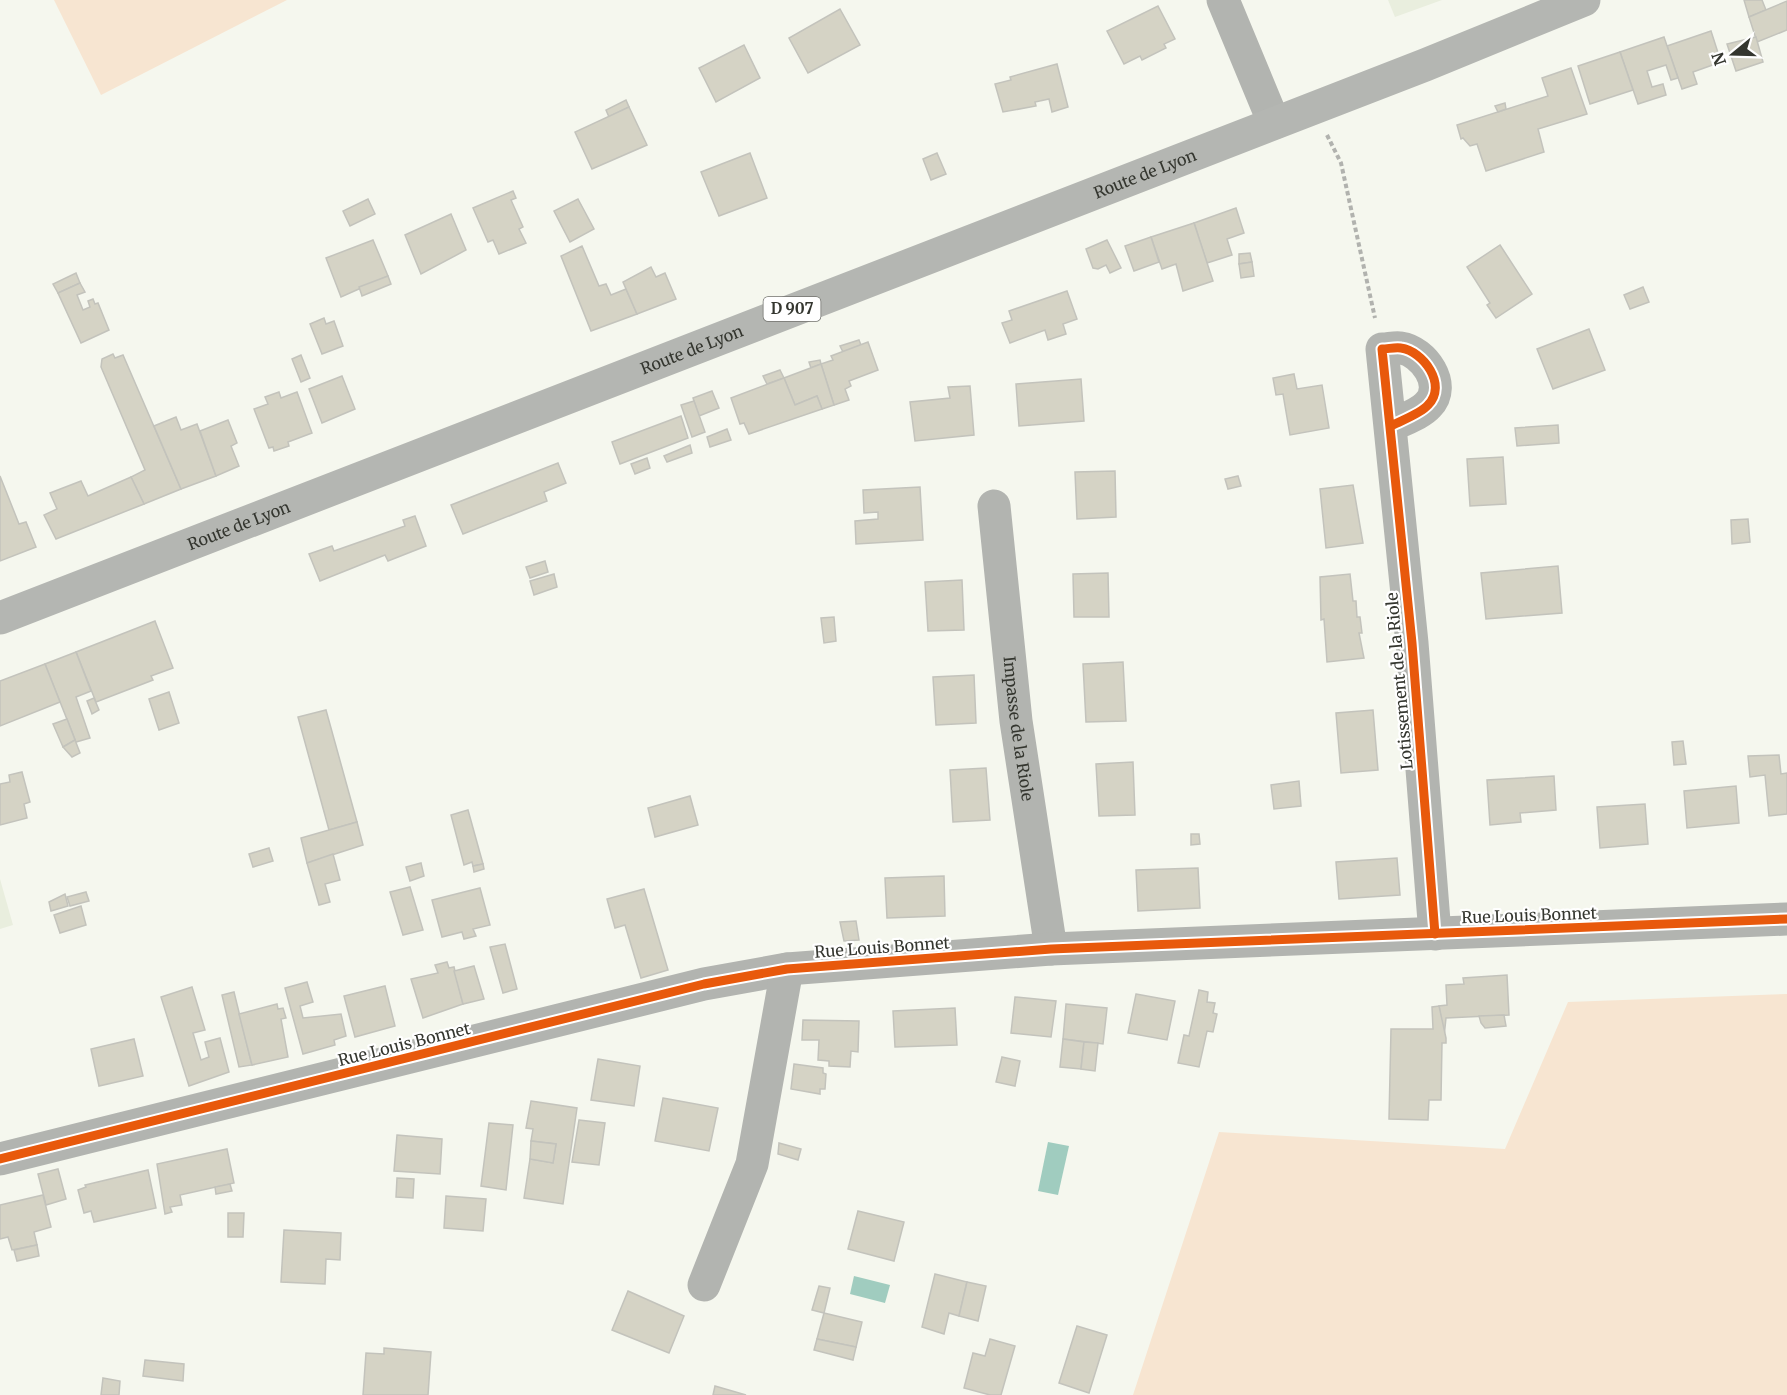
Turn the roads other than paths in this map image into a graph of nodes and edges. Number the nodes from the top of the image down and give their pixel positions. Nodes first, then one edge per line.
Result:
1 (1223, 0) edge
2 (1584, 0) edge
3 (1274, 123) junction
4 (1391, 426) junction
5 (994, 506) dead end
6 (0, 618) edge
7 (1787, 919) edge
8 (1435, 934) junction
9 (1052, 949) junction
10 (787, 969) junction
11 (0, 1159) edge
12 (704, 1285) dead end

1 - 3 street
2 - 3 main road, Route de Lyon / D 907
3 - 6 main road, Route de Lyon / D 907
4 - 4 street, Lotissement de la Riole
4 - 8 street, Lotissement de la Riole
5 - 9 street, Impasse de la Riole
7 - 8 street, Rue Louis Bonnet
8 - 9 street, Rue Louis Bonnet
9 - 10 street, Rue Louis Bonnet
10 - 11 street, Rue Louis Bonnet
10 - 12 street

